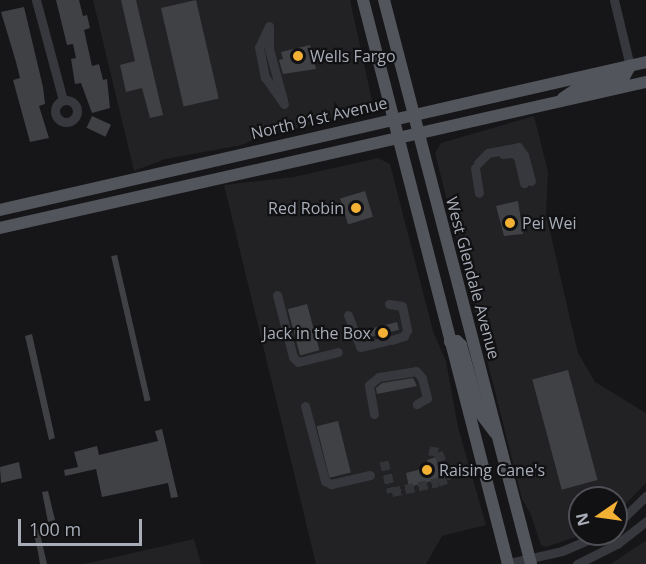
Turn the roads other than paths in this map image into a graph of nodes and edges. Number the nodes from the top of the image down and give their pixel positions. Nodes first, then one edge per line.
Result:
1 (36, 0) edge
2 (363, 0) edge
3 (384, 0) edge
4 (614, 0) edge
5 (646, 62) edge
6 (630, 66) junction
7 (646, 82) edge
8 (275, 94) joint
9 (63, 100) dead end
10 (551, 105) junction
11 (413, 113) junction
12 (391, 118) junction
13 (419, 136) junction
14 (397, 141) junction
15 (158, 173) junction
16 (527, 182) dead end
17 (162, 192) junction
18 (479, 194) dead end
19 (0, 210) edge
20 (0, 228) edge
21 (277, 295) dead end
22 (389, 304) dead end
23 (348, 315) dead end
24 (450, 342) junction
25 (338, 352) dead end
26 (417, 404) dead end
27 (305, 406) dead end
28 (374, 414) dead end
29 (497, 436) junction
30 (370, 475) dead end
31 (646, 496) edge
32 (628, 513) edge
33 (646, 521) edge
34 (577, 546) edge
35 (530, 562) edge
36 (507, 564) edge
37 (577, 564) edge

1 - 9 street
2 - 12 main road
3 - 11 main road, West Glendale Avenue
4 - 6 street
5 - 6 main road, North 91st Avenue
6 - 10 main road
6 - 11 main road, North 91st Avenue
7 - 10 main road
8 - 8 street
10 - 13 main road
11 - 12 main road, North 91st Avenue
11 - 13 main road, West Glendale Avenue
12 - 14 main road
12 - 15 main road, North 91st Avenue
13 - 14 main road
13 - 29 main road, West Glendale Avenue
14 - 17 main road
14 - 24 main road
15 - 17 main road
15 - 19 main road, North 91st Avenue
16 - 18 street
17 - 20 main road
21 - 25 street
22 - 23 street
24 - 29 main road
24 - 36 main road
26 - 28 street
27 - 30 street
29 - 35 main road, West Glendale Avenue
31 - 32 street
33 - 37 street
34 - 35 street
35 - 36 street

